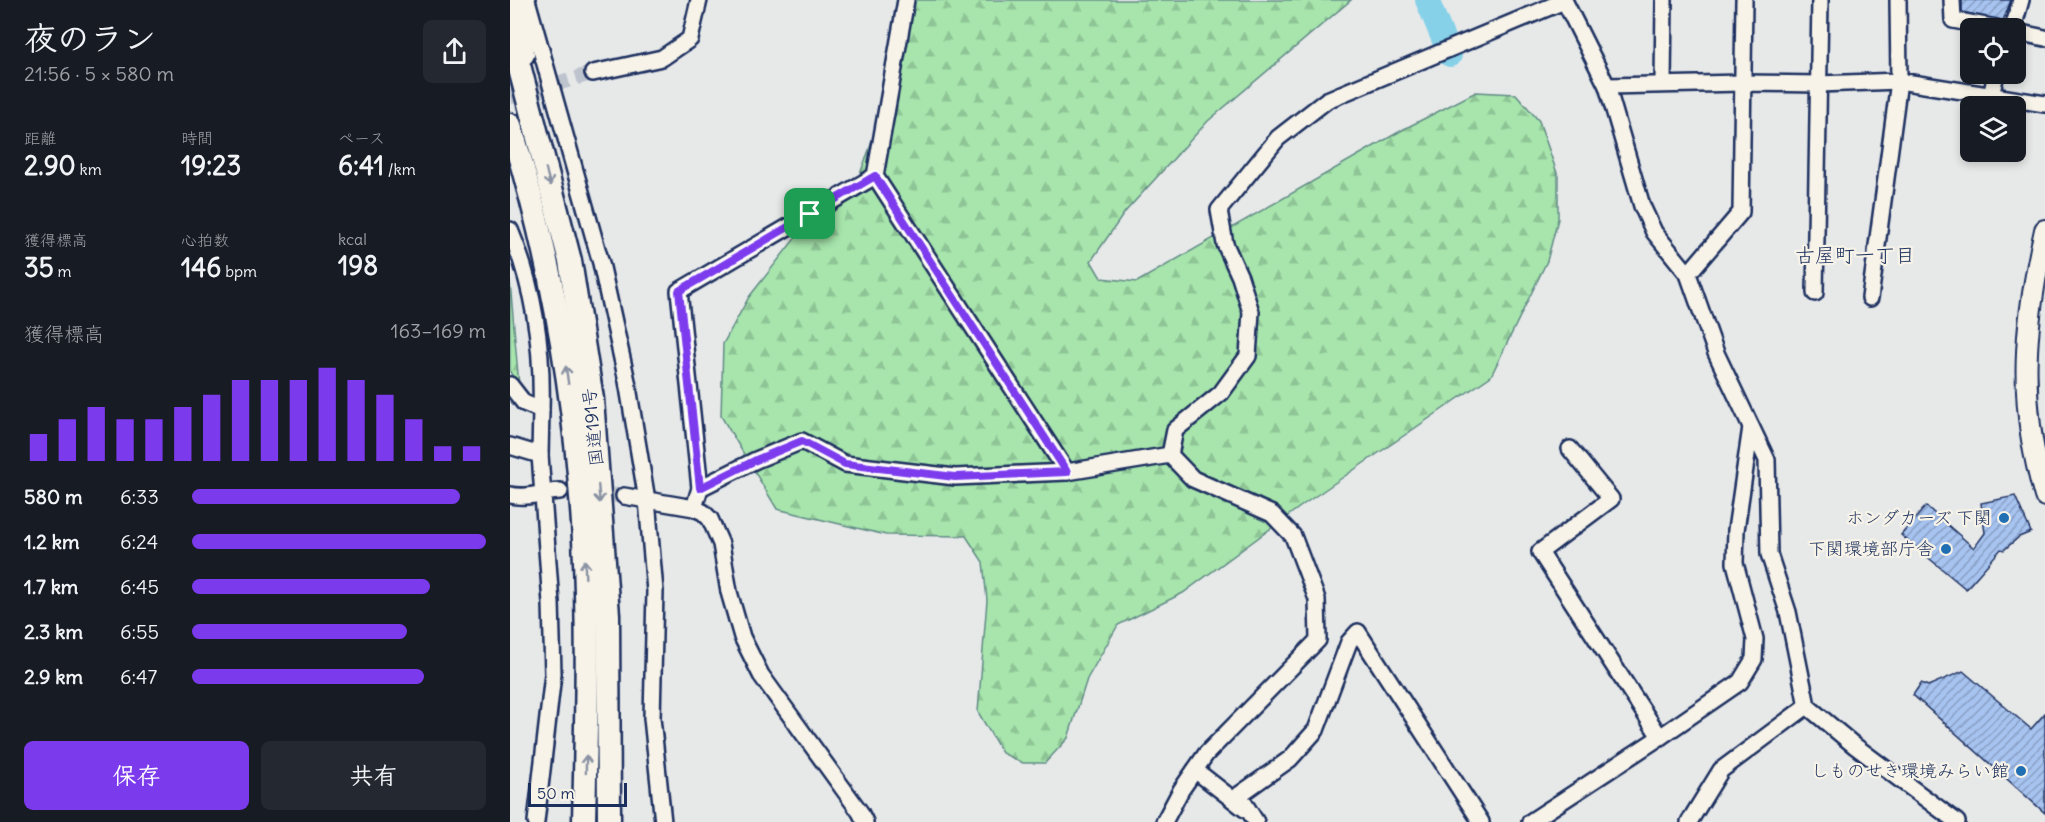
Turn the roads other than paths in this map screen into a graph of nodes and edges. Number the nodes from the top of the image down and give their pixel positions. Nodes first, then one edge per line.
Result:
1 (512, 0) edge
2 (527, 0) edge
3 (699, 0) edge
4 (906, 0) edge
5 (1564, 0) edge
6 (1664, 0) edge
7 (1744, 0) edge
8 (1820, 0) edge
9 (1899, 0) edge
10 (1952, 0) edge
11 (2021, 0) edge
12 (2016, 18) edge
13 (1960, 21) edge
14 (2026, 34) edge
15 (2045, 38) edge
16 (510, 40) edge
17 (593, 73) tunnel mouth
18 (1899, 81) junction
19 (1743, 83) junction
20 (1663, 84) junction
21 (1819, 84) junction
22 (1994, 84) edge
23 (1607, 86) junction
24 (1991, 96) joint
25 (2026, 101) edge
26 (2045, 104) edge
27 (510, 125) edge
28 (541, 150) junction
29 (875, 176) junction
30 (510, 230) edge
31 (2045, 230) edge
32 (1688, 274) junction
33 (1815, 293) dead end
34 (1870, 298) dead end
35 (510, 384) edge
36 (541, 410) junction
37 (1751, 426) junction
38 (510, 446) edge
39 (1570, 449) dead end
40 (540, 455) junction
41 (1170, 455) junction
42 (1067, 472) junction
43 (700, 488) junction
44 (560, 491) tunnel mouth
45 (542, 492) junction
46 (510, 495) edge
47 (624, 495) tunnel mouth
48 (2045, 496) edge
49 (647, 500) junction
50 (694, 508) junction
51 (608, 615) junction
52 (1807, 706) junction
53 (1660, 737) junction
54 (1195, 770) junction
55 (1253, 817) edge
56 (536, 822) edge
57 (584, 822) edge
58 (609, 822) edge
59 (621, 822) edge
60 (663, 822) edge
61 (865, 822) edge
62 (1164, 822) edge
63 (1481, 822) edge
64 (1530, 822) edge
65 (1689, 822) edge
66 (1957, 822) edge

1 - 28 highway
2 - 49 street
3 - 17 street
4 - 29 street
5 - 23 street
5 - 41 street
6 - 20 street
7 - 19 street
8 - 21 street
9 - 18 street
10 - 13 street
11 - 12 street
14 - 15 street
16 - 28 highway, 国道191号
18 - 21 street
18 - 24 street
18 - 34 street
19 - 20 street
19 - 21 street
19 - 32 street
20 - 23 street
21 - 33 street
22 - 24 street
23 - 32 street
25 - 26 street
57 -> 27 highway, 国道191号
28 -> 51 highway, 国道191号
29 - 42 street
29 - 43 street
30 - 36 street
31 - 48 main road
32 - 37 street
35 - 36 street
36 - 40 street
37 - 52 street
37 - 53 street
38 - 40 street
39 - 53 street
40 - 45 street
41 - 42 street
41 - 54 street
42 - 43 street
43 - 50 street
44 - 45 street
45 - 46 street
45 - 56 street
47 - 49 street
49 - 50 street
49 - 60 street
50 - 61 street
51 - 58 highway, 国道191号
51 - 59 highway
52 - 65 street
52 - 66 street
53 - 64 street
54 - 55 street
54 - 62 street
55 - 63 street

